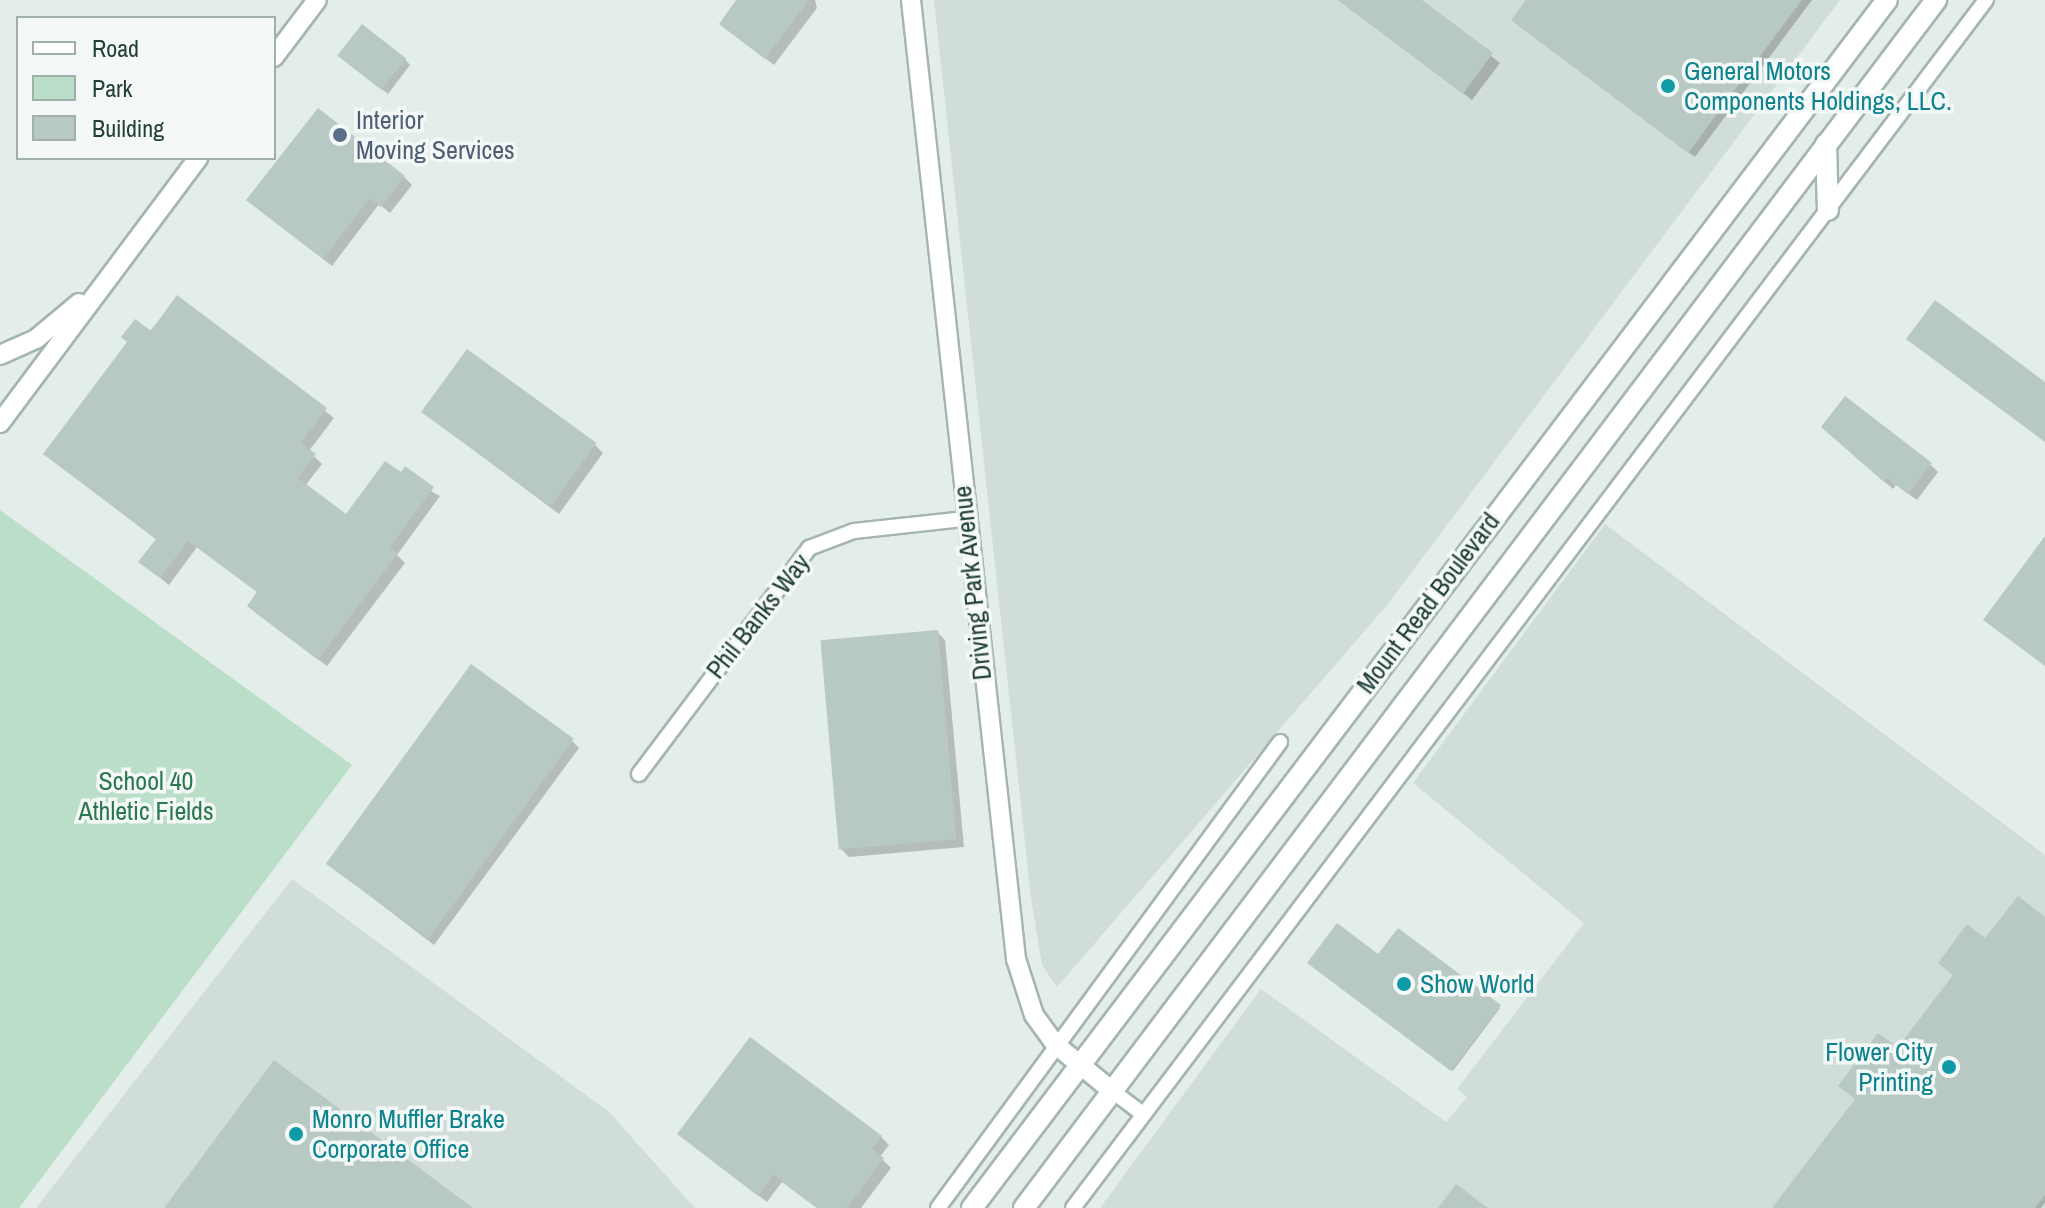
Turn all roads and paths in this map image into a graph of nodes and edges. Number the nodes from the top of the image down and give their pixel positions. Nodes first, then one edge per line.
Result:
1 (317, 0) edge
2 (911, 0) edge
3 (1887, 0) edge
4 (1936, 0) edge
5 (1986, 0) edge
6 (276, 54) edge
7 (1826, 144) junction
8 (196, 160) edge
9 (1828, 210) junction
10 (113, 271) junction
11 (0, 355) edge
12 (0, 423) edge
13 (965, 519) junction
14 (1280, 742) dead end
15 (639, 774) dead end
16 (1056, 1045) junction
17 (1077, 1065) junction
18 (1111, 1090) junction
19 (1143, 1114) junction
20 (938, 1208) edge
21 (972, 1208) edge
22 (1024, 1208) edge
23 (1073, 1208) edge

1 - 6 street
2 - 13 street, Driving Park Avenue
3 - 17 main road, Mount Read Boulevard
4 - 7 main road, Mount Read Boulevard
5 - 9 street
7 - 9 main road
7 - 18 main road, Mount Read Boulevard
8 - 10 street
9 - 19 street
10 - 11 street
10 - 12 street
13 - 15 street, Phil Banks Way
13 - 16 street, Driving Park Avenue
14 - 16 street
16 - 17 street, Driving Park Avenue
16 - 20 street
17 - 18 street, Driving Park Avenue
17 - 21 main road, Mount Read Boulevard
18 - 19 street, Driving Park Avenue
18 - 22 main road, Mount Read Boulevard
19 - 23 street

